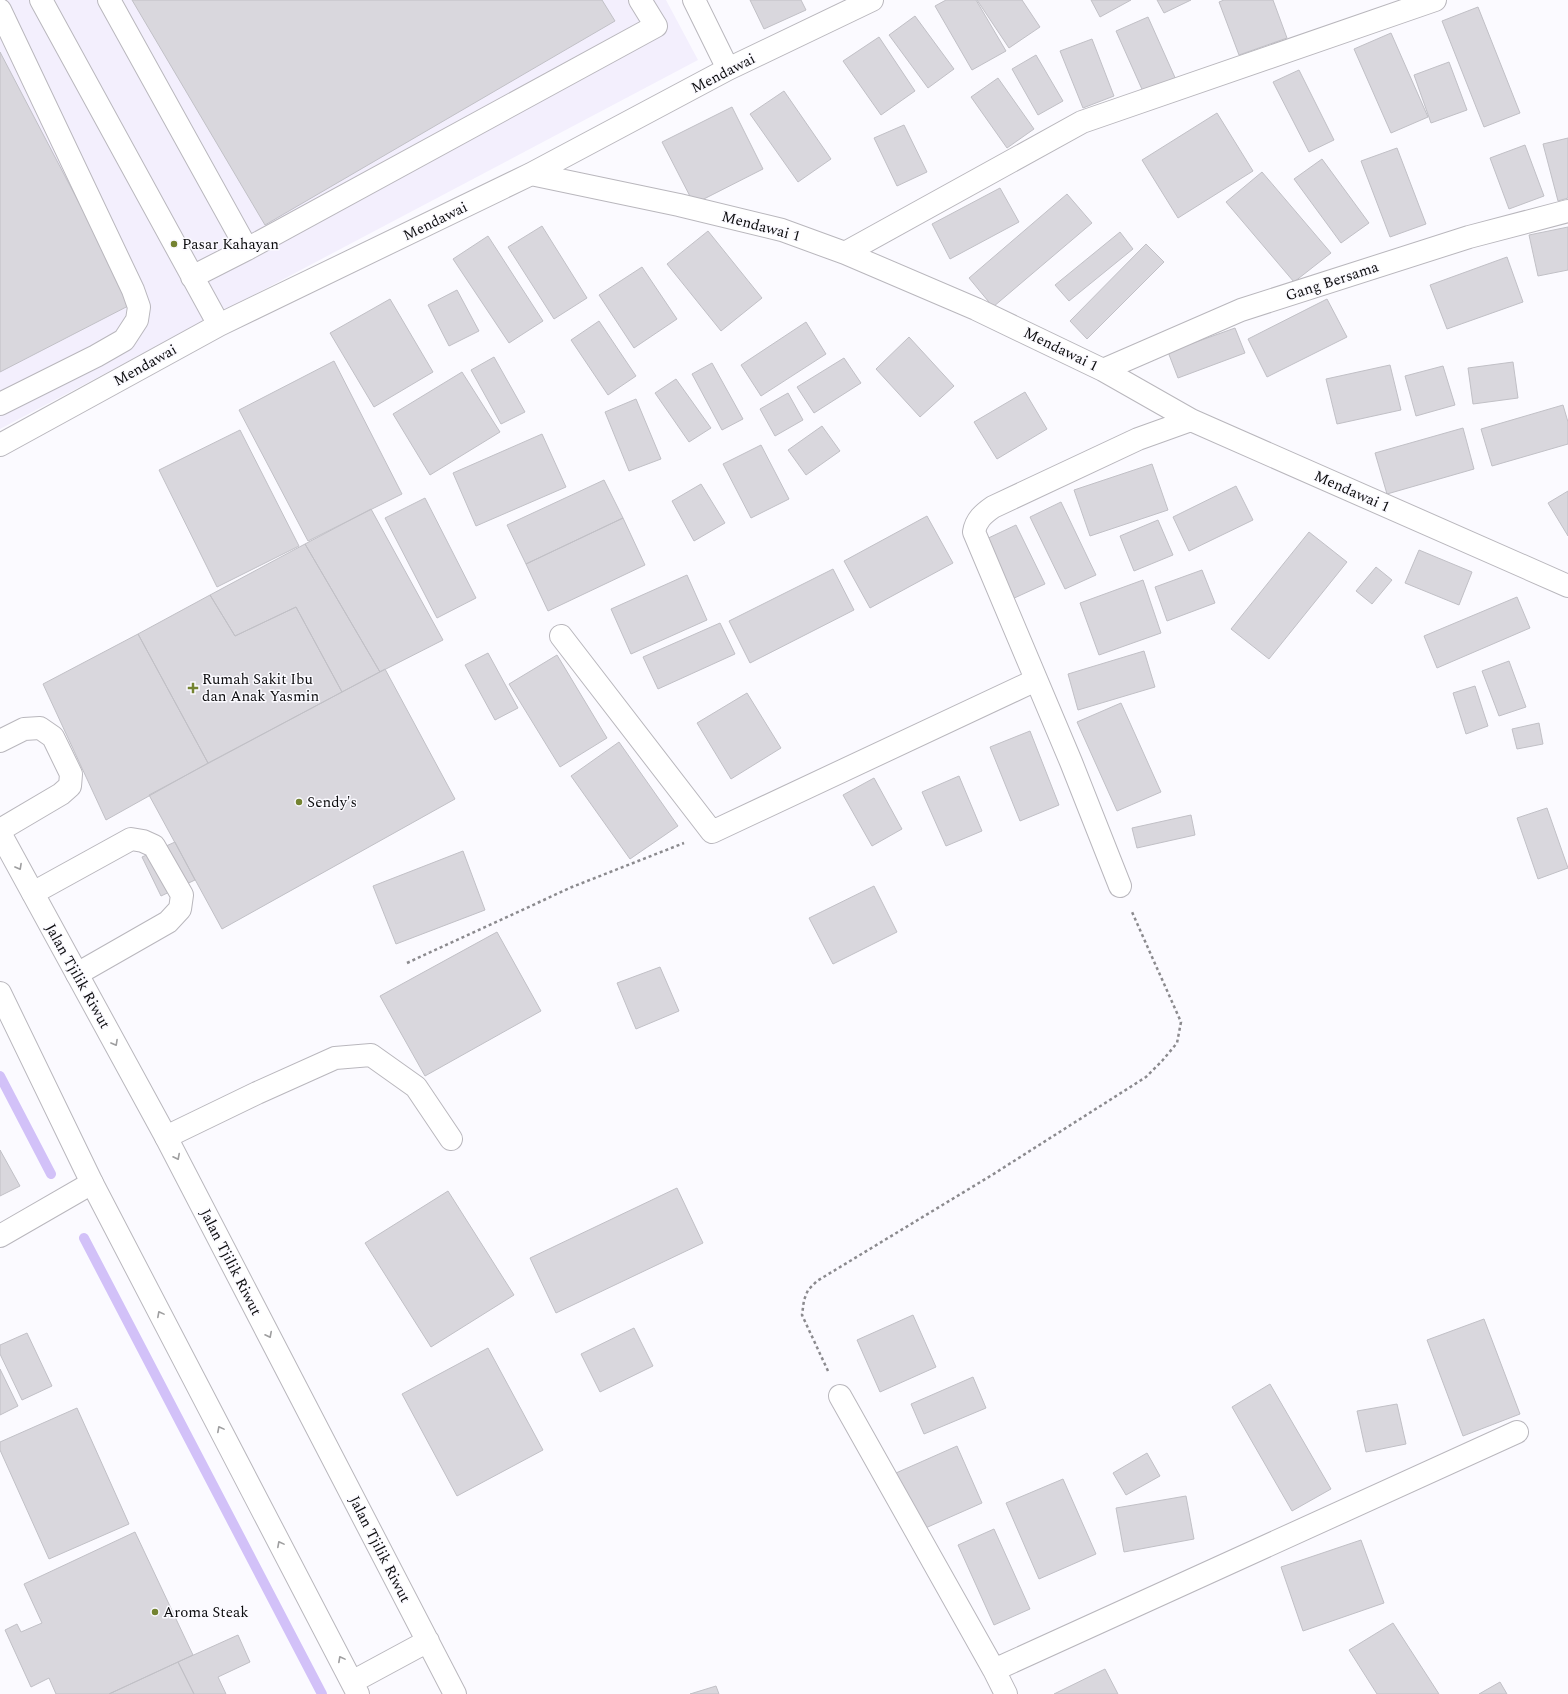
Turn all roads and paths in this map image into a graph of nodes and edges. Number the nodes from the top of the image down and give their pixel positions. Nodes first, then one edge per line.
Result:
1 (41, 0) edge
2 (109, 0) edge
3 (640, 0) edge
4 (694, 0) edge
5 (872, 0) edge
6 (1435, 0) edge
7 (0, 10) edge
8 (728, 69) junction
9 (531, 174) junction
10 (1568, 211) edge
11 (247, 249) junction
12 (845, 253) junction
13 (192, 277) junction
14 (219, 325) junction
15 (1103, 370) junction
16 (0, 404) edge
17 (1191, 420) junction
18 (0, 446) edge
19 (1568, 586) edge
20 (561, 636) dead end
21 (1036, 680) junction
22 (0, 742) edge
23 (0, 832) edge
24 (712, 832) junction
25 (1120, 886) joint
26 (33, 893) junction
27 (407, 964) dead end
28 (77, 974) junction
29 (0, 993) edge
30 (166, 1138) junction
31 (451, 1139) dead end
32 (92, 1183) junction
33 (0, 1236) edge
34 (840, 1396) joint
35 (1517, 1432) dead end
36 (428, 1641) junction
37 (994, 1670) junction
38 (355, 1688) edge
39 (455, 1694) edge
40 (1006, 1694) edge

1 - 13 main road
2 - 11 main road
3 - 11 main road
4 - 8 main road
5 - 8 main road, Mendawai
6 - 12 main road
7 - 16 main road
8 - 9 main road, Mendawai
9 - 12 main road, Mendawai 1
9 - 14 main road, Mendawai
10 - 15 main road, Gang Bersama
11 - 13 main road
12 - 15 main road, Mendawai 1
13 - 14 main road
14 - 18 main road, Mendawai
15 - 17 main road, Mendawai 1
17 - 19 main road, Mendawai 1
17 - 21 main road
20 - 24 main road
21 - 24 main road
21 - 25 main road
22 - 23 main road
23 -> 26 main road, Jalan Tjilik Riwut
24 - 27 path
25 - 34 path
26 - 28 main road, Jalan Tjilik Riwut
26 - 28 main road
28 -> 30 main road, Jalan Tjilik Riwut
29 - 32 main road
30 - 31 main road
30 -> 36 main road, Jalan Tjilik Riwut
32 - 33 main road
38 -> 32 main road
34 - 37 main road
35 - 37 main road
36 - 38 main road
36 - 39 main road, Jalan Tjilik Riwut
37 - 40 main road

